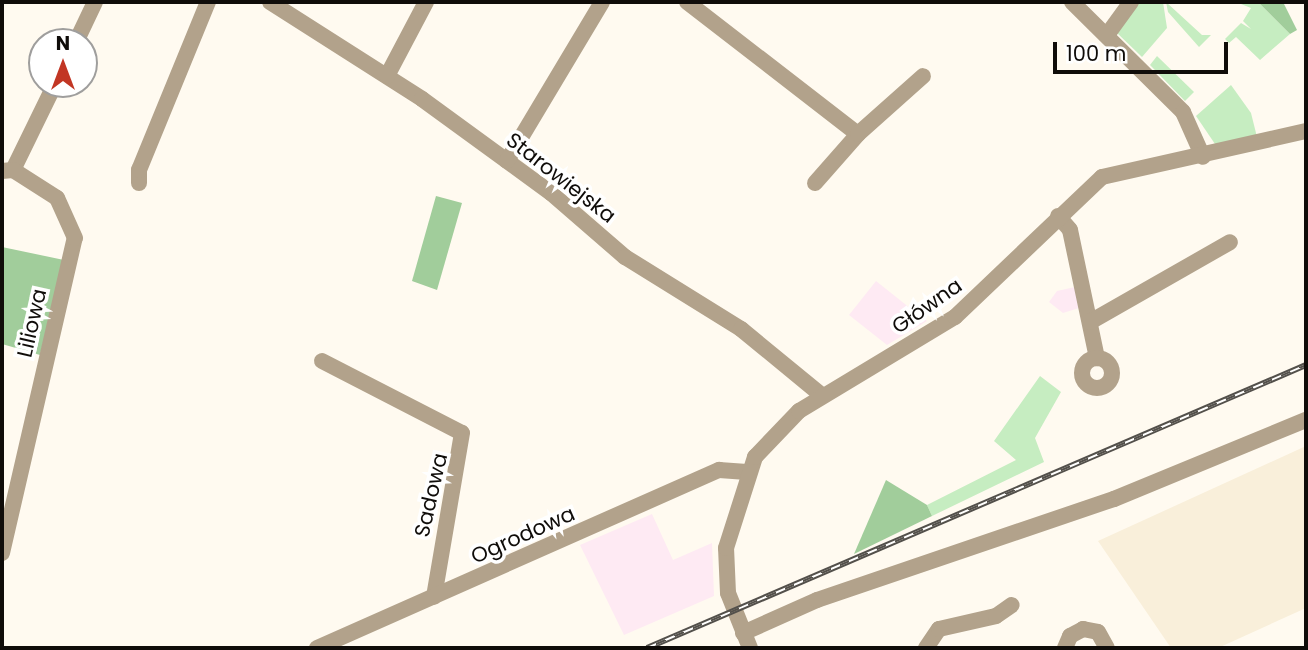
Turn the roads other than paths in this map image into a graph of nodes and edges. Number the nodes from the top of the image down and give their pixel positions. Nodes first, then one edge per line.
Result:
1 (95, 2) edge
2 (208, 2) edge
3 (270, 2) edge
4 (426, 2) edge
5 (602, 2) edge
6 (687, 2) edge
7 (1072, 2) edge
8 (1131, 2) edge
9 (83, 28) edge
10 (1107, 36) junction
11 (387, 76) junction
12 (923, 76) dead end
13 (47, 98) edge
14 (1306, 131) edge
15 (858, 134) junction
16 (1203, 157) junction
17 (507, 161) junction
18 (7, 170) edge
19 (139, 183) dead end
20 (815, 183) dead end
21 (1058, 216) junction
22 (1230, 242) dead end
23 (1090, 322) junction
24 (1097, 358) dead end
25 (322, 361) dead end
26 (820, 394) junction
27 (1306, 420) edge
28 (747, 472) junction
29 (2, 553) edge
30 (434, 597) junction
31 (1012, 605) dead end
32 (743, 632) junction
33 (317, 648) edge
34 (750, 648) edge
35 (926, 648) edge
36 (1065, 648) edge
37 (1107, 648) edge

1 - 9 street
2 - 19 street
3 - 11 street, Starowiejska
4 - 11 street
5 - 17 street
6 - 15 street
7 - 10 street
8 - 10 street
10 - 16 street
11 - 17 street, Starowiejska
12 - 15 street
13 - 18 street
14 - 16 street, Główna
15 - 20 street
16 - 21 street, Główna
17 - 26 street, Starowiejska
18 - 29 street, Liliowa
21 - 23 street
21 - 26 street, Główna
22 - 23 street
23 - 24 street
25 - 30 street, Sadowa
26 - 28 street, Główna
27 - 32 street
28 - 30 street, Ogrodowa
28 - 32 street, Główna
30 - 33 street, Ogrodowa
31 - 35 street
32 - 34 street, Główna
36 - 37 street

